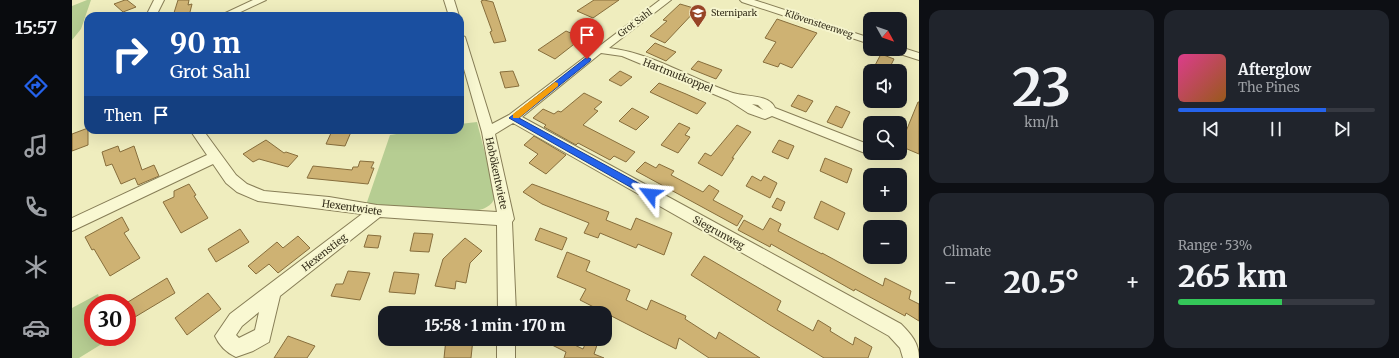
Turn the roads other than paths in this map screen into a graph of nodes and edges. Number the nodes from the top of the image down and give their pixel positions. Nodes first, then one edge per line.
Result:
1 (159, 0) edge
2 (261, 0) edge
3 (449, 0) edge
4 (666, 0) edge
5 (745, 0) edge
6 (153, 12) edge
7 (233, 12) edge
8 (453, 12) edge
9 (863, 39) edge
10 (613, 40) junction
11 (599, 50) junction
12 (464, 51) edge
13 (624, 53) junction
14 (907, 53) edge
15 (919, 57) edge
16 (513, 118) junction
17 (488, 132) junction
18 (199, 134) edge
19 (863, 147) edge
20 (215, 157) junction
21 (377, 211) junction
22 (506, 219) junction
23 (72, 225) edge
24 (272, 294) dead end
25 (507, 306) edge
26 (506, 346) edge
27 (506, 358) edge
28 (913, 358) edge

1 - 6 street
2 - 7 street
3 - 8 street
4 - 10 street, Grot Sahl
5 - 9 street, Klövensteenweg
10 - 11 street, Grot Sahl
10 - 13 street, Hartmutkoppel
11 - 13 street, Hartmutkoppel
11 - 16 street, Grot Sahl
12 - 17 street, Hobökentwiete
13 - 19 street, Hartmutkoppel
14 - 15 street
16 - 17 street, Grot Sahl
16 - 28 street, Siegrunweg
17 - 22 street, Hobökentwiete
18 - 20 street, Hexentwiete
20 - 21 street, Hexentwiete
20 - 23 street
21 - 22 street, Hexentwiete
21 - 24 street, Hexenstieg
22 - 25 street, Hobökentwiete
26 - 27 street

